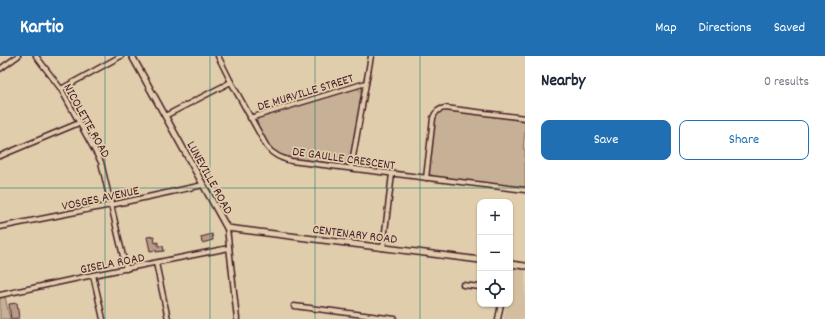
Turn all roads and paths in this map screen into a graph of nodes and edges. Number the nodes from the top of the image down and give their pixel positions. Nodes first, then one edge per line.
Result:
1 (18, 56) edge
2 (36, 56) edge
3 (121, 56) edge
4 (132, 56) edge
5 (220, 56) edge
6 (371, 56) edge
7 (12, 58) edge
8 (0, 69) edge
9 (230, 82) junction
10 (366, 83) junction
11 (61, 90) junction
12 (164, 116) junction
13 (250, 118) junction
14 (525, 118) edge
15 (79, 123) junction
16 (0, 156) edge
17 (352, 168) junction
18 (392, 174) junction
19 (426, 178) junction
20 (203, 185) junction
21 (525, 190) edge
22 (111, 205) junction
23 (0, 227) edge
24 (227, 228) junction
25 (229, 248) junction
26 (383, 248) junction
27 (477, 260) edge
28 (156, 263) junction
29 (513, 264) edge
30 (525, 266) edge
31 (126, 269) junction
32 (93, 275) junction
33 (463, 285) dead end
34 (477, 287) edge
35 (0, 295) edge
36 (294, 306) dead end
37 (500, 307) edge
38 (103, 319) edge
39 (168, 319) edge
40 (236, 319) edge
41 (395, 319) edge
42 (498, 319) edge

1 - 7 street
2 - 11 street, NICOLETTE ROAD
3 - 11 street
4 - 12 street, LUNEVILLE ROAD
5 - 9 street, DE GAULLE CRESCENT
6 - 10 street
7 - 8 street
9 - 12 street
9 - 13 street, DE GAULLE CRESCENT
10 - 13 street, DE MURVILLE STREET
10 - 17 street
11 - 15 street, NICOLETTE ROAD
12 - 20 street, LUNEVILLE ROAD
13 - 17 street, DE GAULLE CRESCENT
14 - 19 street
15 - 16 street
15 - 22 street, NICOLETTE ROAD
17 - 18 street, DE GAULLE CRESCENT
18 - 19 street, DE GAULLE CRESCENT
18 - 26 street
19 - 21 street, DE GAULLE CRESCENT
20 - 22 street, VOSGES AVENUE
20 - 24 street, LUNEVILLE ROAD
22 - 23 street, VOSGES AVENUE
22 - 31 street, NICOLETTE ROAD
24 - 25 street, LUNEVILLE ROAD
24 - 26 street, CENTENARY ROAD
25 - 28 street, GISELA ROAD
25 - 40 street, LUNEVILLE ROAD
26 - 27 street, CENTENARY ROAD
28 - 31 street, GISELA ROAD
28 - 39 street
29 - 30 street
31 - 32 street, GISELA ROAD
32 - 35 street, GISELA ROAD
32 - 38 street
33 - 34 street
36 - 41 street
37 - 42 street

